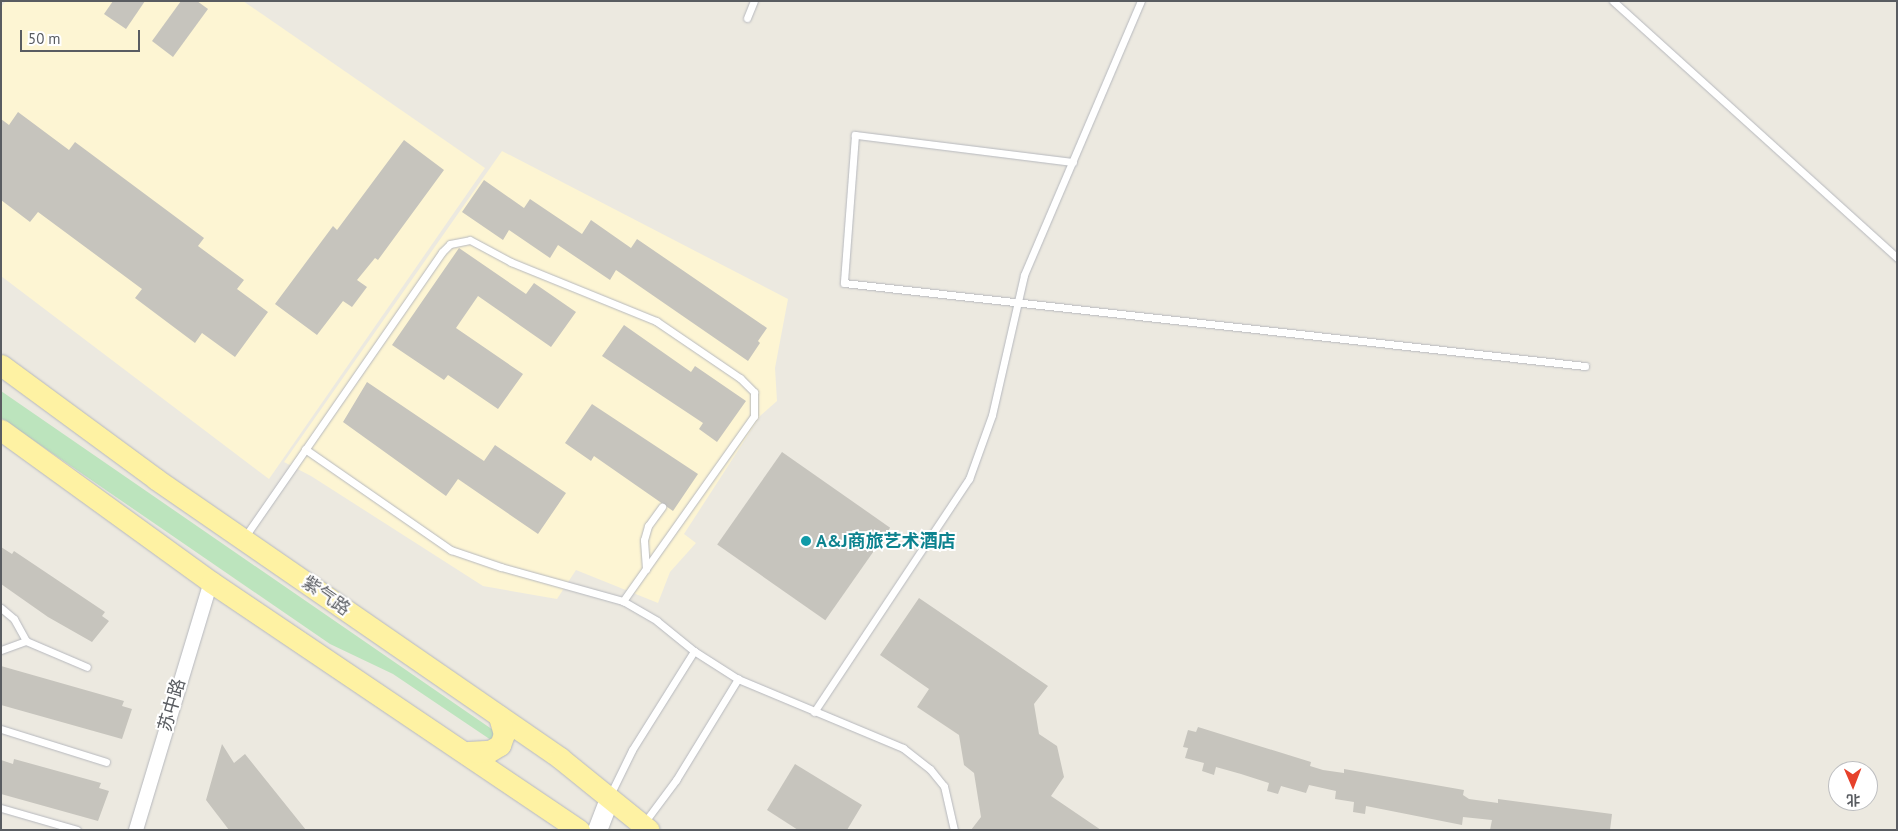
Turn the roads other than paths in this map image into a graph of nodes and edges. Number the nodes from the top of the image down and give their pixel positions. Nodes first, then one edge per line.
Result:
1 (754, 1) edge
2 (1141, 1) edge
3 (1613, 1) edge
4 (747, 18) dead end
5 (1072, 162) junction
6 (1897, 258) edge
7 (1018, 303) junction
8 (1, 365) edge
9 (1585, 366) dead end
10 (1, 430) edge
11 (305, 449) junction
12 (662, 507) dead end
13 (244, 539) junction
14 (646, 569) junction
15 (212, 582) junction
16 (623, 601) junction
17 (1, 608) edge
18 (26, 642) junction
19 (1, 650) edge
20 (694, 651) junction
21 (87, 667) dead end
22 (738, 679) junction
23 (814, 712) junction
24 (499, 716) junction
25 (1, 729) edge
26 (468, 752) junction
27 (106, 762) dead end
28 (609, 798) junction
29 (1, 808) edge
30 (643, 828) edge
31 (78, 830) edge
32 (136, 830) edge
33 (579, 830) edge
34 (597, 830) edge
35 (954, 830) edge

1 - 4 lane
2 - 5 lane
3 - 6 lane
5 - 7 lane
5 - 7 lane
7 - 9 lane
7 - 23 lane
8 - 13 main road, 紫气路
10 - 15 main road
11 - 13 lane
11 - 14 lane
11 - 16 lane
12 - 14 lane
13 - 24 main road, 紫气路
14 - 16 lane
15 - 26 main road
15 - 32 street, 苏中路
16 - 20 lane
17 - 18 lane
18 - 19 lane
18 - 21 lane
20 - 22 lane
20 - 28 lane
22 - 23 lane
22 - 30 lane
23 - 35 lane
24 - 26 main road
24 - 28 main road, 紫气路
25 - 27 lane
26 - 33 main road
28 - 30 main road, 紫气路
28 - 34 street
29 - 31 lane

